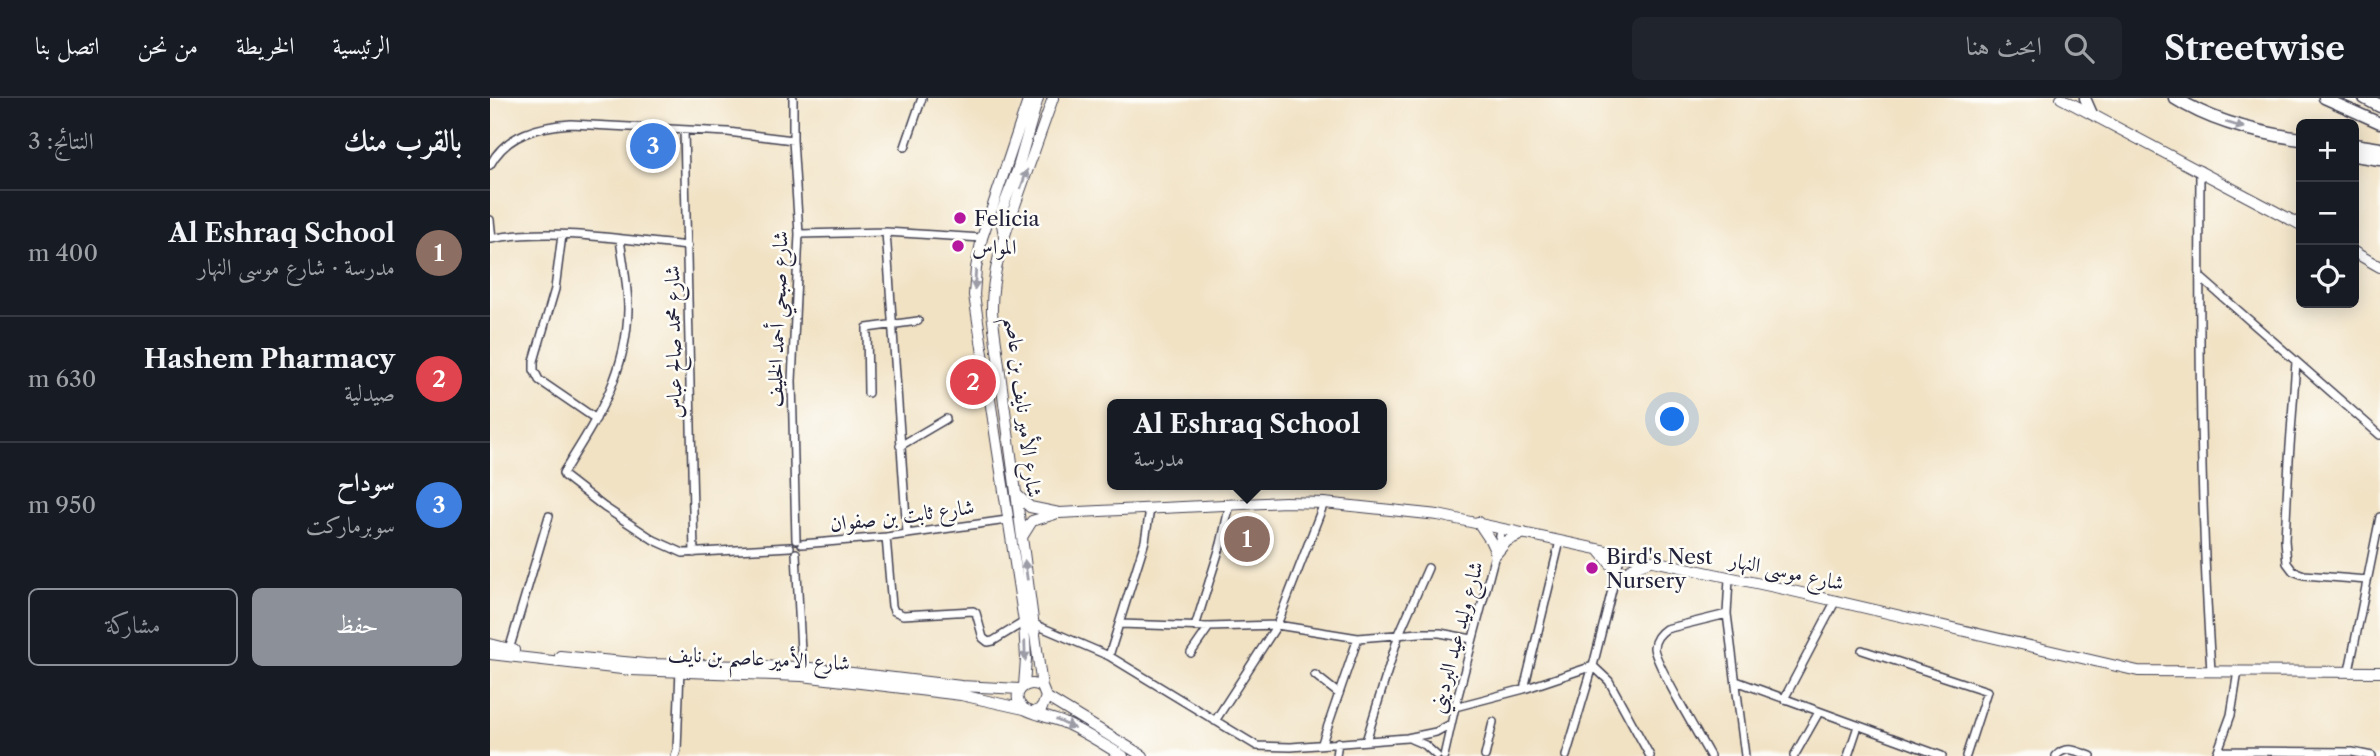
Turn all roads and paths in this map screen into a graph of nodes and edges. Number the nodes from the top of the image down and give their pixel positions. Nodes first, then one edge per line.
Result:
1 (793, 98) edge
2 (922, 98) edge
3 (1053, 98) edge
4 (2061, 98) edge
5 (2085, 98) edge
6 (2175, 98) edge
7 (2324, 98) edge
8 (2365, 98) edge
9 (1035, 101) edge
10 (2380, 106) edge
11 (2092, 114) junction
12 (2380, 123) edge
13 (684, 130) junction
14 (2296, 138) edge
15 (793, 139) junction
16 (2359, 146) edge
17 (905, 147) dead end
18 (2380, 149) edge
19 (2359, 156) edge
20 (2380, 159) edge
21 (490, 165) edge
22 (2200, 170) junction
23 (490, 220) edge
24 (2296, 222) edge
25 (886, 232) junction
26 (799, 234) junction
27 (562, 235) junction
28 (1004, 236) junction
29 (982, 237) junction
30 (491, 239) edge
31 (620, 239) junction
32 (688, 246) junction
33 (2359, 256) edge
34 (2380, 267) edge
35 (2200, 277) junction
36 (918, 321) dead end
37 (891, 325) junction
38 (2296, 362) junction
39 (869, 393) dead end
40 (596, 419) junction
41 (946, 419) dead end
42 (2368, 424) junction
43 (2380, 426) edge
44 (2380, 435) edge
45 (900, 446) junction
46 (1016, 495) junction
47 (1324, 503) junction
48 (1230, 504) junction
49 (1150, 509) junction
50 (1059, 513) junction
51 (549, 516) dead end
52 (2380, 517) edge
53 (1007, 520) junction
54 (1478, 522) junction
55 (1502, 528) junction
56 (907, 533) junction
57 (1525, 533) junction
58 (886, 537) junction
59 (1022, 537) junction
60 (1560, 541) junction
61 (799, 542) junction
62 (793, 550) junction
63 (1598, 550) junction
64 (694, 553) junction
65 (1496, 554) junction
66 (1621, 554) junction
67 (1651, 561) junction
68 (1428, 568) dead end
69 (1616, 579) junction
70 (1729, 579) junction
71 (2367, 580) junction
72 (1836, 600) junction
73 (1727, 614) junction
74 (1029, 623) junction
75 (1120, 624) junction
76 (1277, 625) junction
77 (1195, 627) junction
78 (1209, 628) junction
79 (1399, 634) junction
80 (1358, 638) junction
81 (1472, 639) junction
82 (490, 644) edge
83 (509, 650) junction
84 (1862, 650) dead end
85 (1191, 653) dead end
86 (490, 654) edge
87 (1109, 656) junction
88 (1593, 666) junction
89 (680, 668) junction
90 (2211, 671) junction
91 (2238, 671) junction
92 (2350, 671) junction
93 (802, 672) junction
94 (2380, 672) edge
95 (1315, 675) dead end
96 (1736, 681) junction
97 (1022, 687) junction
98 (1524, 689) junction
99 (1044, 692) junction
100 (1339, 694) junction
101 (1784, 699) junction
102 (1455, 706) junction
103 (1032, 710) junction
104 (1819, 712) junction
105 (1215, 721) junction
106 (1493, 722) dead end
107 (1451, 724) junction
108 (1858, 726) junction
109 (1407, 738) junction
110 (1366, 741) junction
111 (1338, 742) junction
112 (1322, 743) junction
113 (2217, 753) edge
114 (677, 754) edge
115 (2295, 754) edge
116 (1648, 755) edge
117 (1123, 756) edge
118 (1143, 756) edge
119 (1336, 756) edge
120 (1437, 756) edge
121 (1444, 756) edge
122 (1485, 756) edge
123 (1566, 756) edge
124 (1710, 756) edge
125 (1745, 756) edge
126 (1794, 756) edge
127 (1847, 756) edge
128 (1942, 756) edge
129 (1966, 756) edge
130 (2056, 756) edge
131 (2091, 756) edge
132 (2372, 756) edge

1 - 15 street, شارع صبحي أحمد الخليف
2 - 17 street
28 -> 3 main road, شارع الأمير نايف بن عاصم
4 - 11 main road
5 - 11 main road
6 -> 14 highway
7 - 12 main road
8 - 10 highway
9 - 28 main road
9 - 29 main road, شارع الأمير نايف بن عاصم
11 - 22 main road
13 - 15 street
13 - 21 street
13 - 32 street, شارع محمد صالح عباس
15 - 26 street, شارع صبحي أحمد الخليف
16 - 18 highway
19 - 20 highway
22 - 24 main road
22 - 35 street
23 - 30 street
25 - 26 street
25 - 29 street
25 - 37 street
26 - 61 street, شارع صبحي أحمد الخليف
27 - 30 street
27 - 31 street
27 - 40 street
28 - 46 main road, شارع الأمير نايف بن عاصم
29 -> 53 main road, شارع الأمير نايف بن عاصم
31 - 32 street
31 - 40 street
32 - 64 street, شارع محمد صالح عباس
33 - 34 main road
35 - 38 street
35 - 90 street
36 - 37 street
37 - 39 street
37 - 45 street
38 - 42 street
38 - 71 street
40 - 64 street
41 - 45 street
42 - 43 street
42 - 44 street
45 - 56 street
46 - 50 main road, شارع موسى النهار
46 - 59 main road, شارع الأمير نايف بن عاصم
47 - 48 main road, شارع موسى النهار
47 - 54 main road, شارع موسى النهار
47 - 76 street
48 - 49 main road, شارع موسى النهار
48 - 77 street
49 - 50 main road, شارع موسى النهار
49 - 75 street
50 - 59 main road, شارع موسى النهار
51 - 83 street
52 - 71 street
53 - 56 street, شارع ثابت بن صفوان
53 - 74 main road, شارع الأمير نايف بن عاصم
54 - 55 main road, شارع موسى النهار
54 - 65 main road
55 - 57 main road, شارع موسى النهار
55 - 65 street, شارع وليد عيد البرديني
56 - 58 street, شارع ثابت بن صفوان
57 - 60 main road, شارع موسى النهار
57 - 65 main road
58 - 61 street, شارع ثابت بن صفوان
58 - 74 street
74 -> 59 main road, شارع الأمير نايف بن عاصم
60 - 63 main road, شارع موسى النهار
60 - 98 street
61 - 62 street
62 - 64 street
62 - 93 street
63 - 66 main road, شارع موسى النهار
63 - 69 main road
65 - 81 street, شارع وليد عيد البرديني
66 - 67 main road, شارع موسى النهار
66 - 69 street
67 - 69 main road
67 - 70 main road, شارع موسى النهار
68 - 79 street
69 - 88 street
70 - 72 main road, شارع موسى النهار
70 - 73 street
71 - 92 street
72 - 90 main road, شارع موسى النهار
72 - 101 street
73 - 96 street
73 - 124 street
74 - 87 street
74 -> 97 main road, شارع الأمير نايف بن عاصم
74 - 99 main road, شارع الأمير نايف بن عاصم
75 - 77 street
75 - 87 street
76 - 78 street
76 - 80 street
76 - 105 street
77 - 78 street
78 - 85 street
79 - 80 street
79 - 81 street
79 - 110 street
80 - 100 street
81 - 102 street, شارع وليد عيد البرديني
82 - 83 main road, شارع الأمير عاصم بن نايف
83 - 89 main road, شارع الأمير عاصم بن نايف
84 - 129 street
86 - 89 main road, شارع الأمير عاصم بن نايف
87 - 105 street
88 - 98 street
88 - 116 street
88 - 123 street
89 - 93 main road, شارع الأمير عاصم بن نايف
89 - 114 street
90 - 91 main road, شارع موسى النهار
91 - 92 main road, شارع موسى النهار
91 - 113 street
92 - 94 main road, شارع موسى النهار
93 - 97 main road, شارع الأمير عاصم بن نايف
93 - 103 main road, شارع الأمير عاصم بن نايف
95 - 100 street
96 - 101 street
96 - 125 street
97 - 99 main road
97 - 103 main road
98 - 102 street
99 - 103 main road
99 - 118 main road
100 - 112 street
101 - 104 street
102 - 107 street, شارع وليد عيد البرديني
103 -> 117 main road, شارع الأمير عاصم بن نايف
104 - 108 street
104 - 126 street
105 - 112 street
106 - 122 street
107 - 109 street
107 - 121 street, شارع وليد عيد البرديني
108 - 127 street
108 - 128 street
109 - 110 street
109 - 120 street
110 - 111 street
111 - 112 street
111 - 119 street
113 - 115 street
115 - 132 street
130 - 131 street

